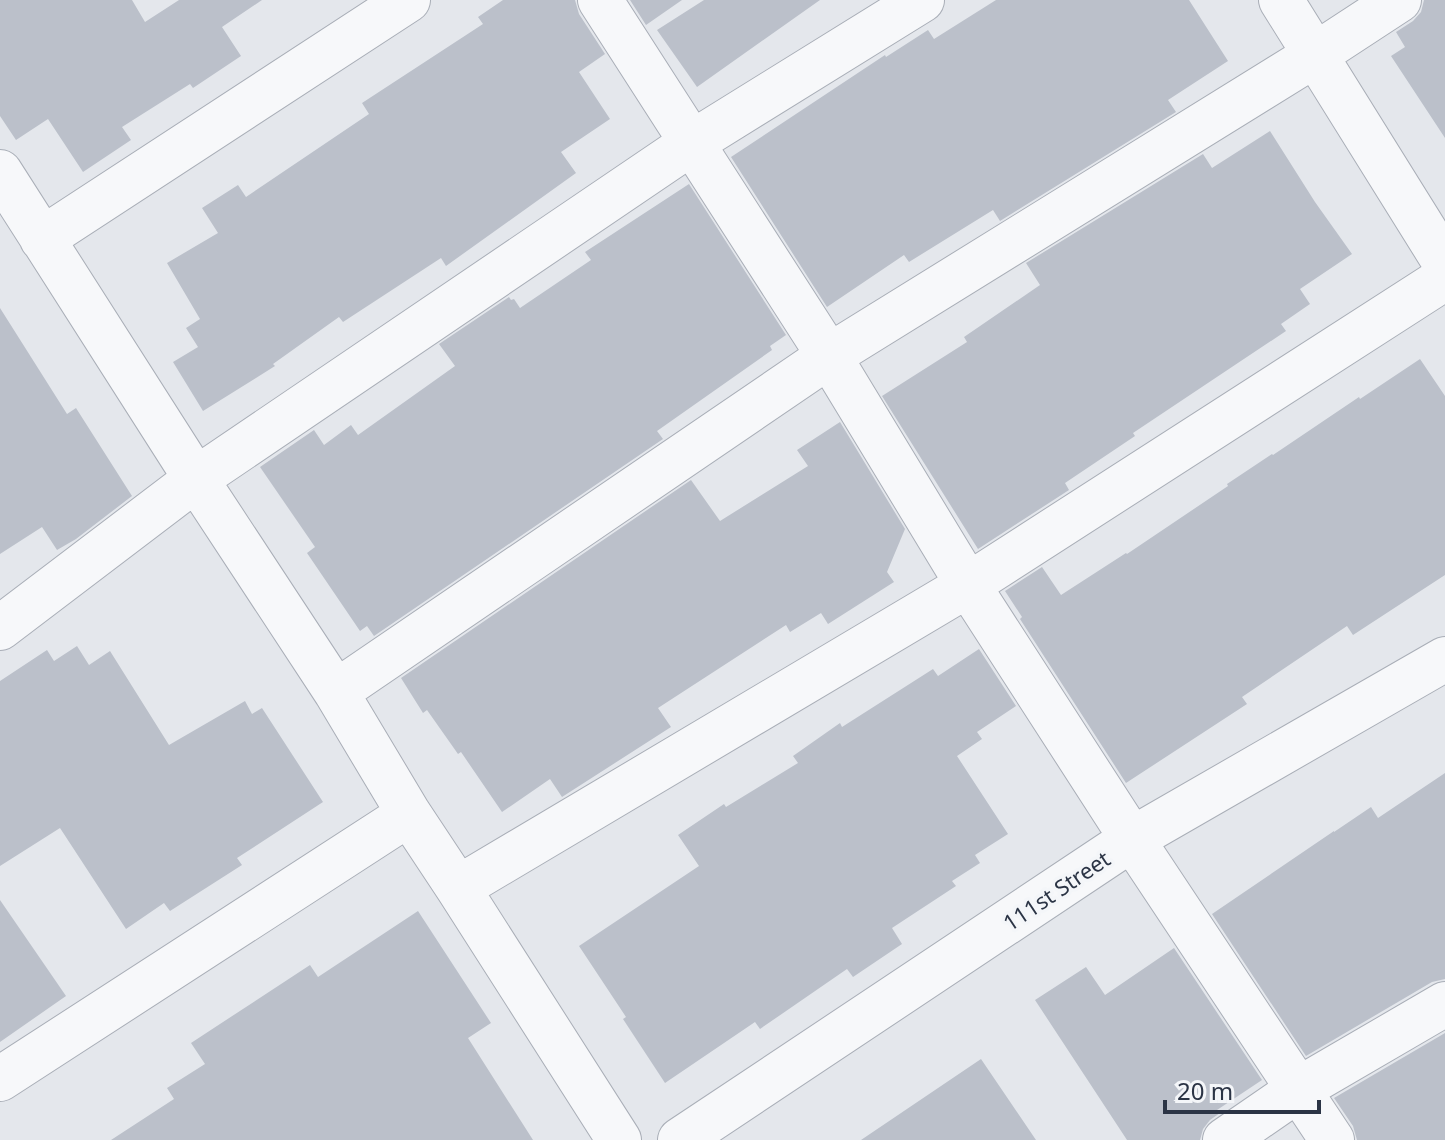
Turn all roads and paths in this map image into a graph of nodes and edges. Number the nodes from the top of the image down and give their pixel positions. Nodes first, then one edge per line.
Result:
1 (408, 0) edge
2 (600, 0) edge
3 (922, 0) edge
4 (1281, 0) edge
5 (1399, 0) edge
6 (1315, 55) junction
7 (693, 142) junction
8 (2, 180) edge
9 (42, 239) junction
10 (1445, 263) edge
11 (1445, 278) edge
12 (829, 356) junction
13 (196, 479) junction
14 (968, 585) junction
15 (0, 628) edge
16 (1445, 659) edge
17 (336, 692) junction
18 (409, 814) junction
19 (1132, 839) junction
20 (458, 888) junction
21 (1445, 1004) edge
22 (0, 1079) edge
23 (1299, 1089) junction
24 (619, 1140) edge
25 (680, 1140) edge
26 (1225, 1140) edge
27 (1332, 1140) edge

1 - 9 street
2 - 7 street
3 - 7 street
4 - 6 street
5 - 6 street
6 - 10 street
6 - 12 street
7 - 12 street
7 - 13 street
8 - 9 street
9 - 13 street
11 - 14 street
12 - 14 street
12 - 17 street
13 - 15 street
13 - 17 street
14 - 19 street
14 - 20 street
16 - 19 street, 111st Street
17 - 18 street
18 - 20 street
18 - 22 street
19 - 23 street
19 - 25 street, 111st Street
20 - 24 street
21 - 23 street
23 - 26 street
23 - 27 street

